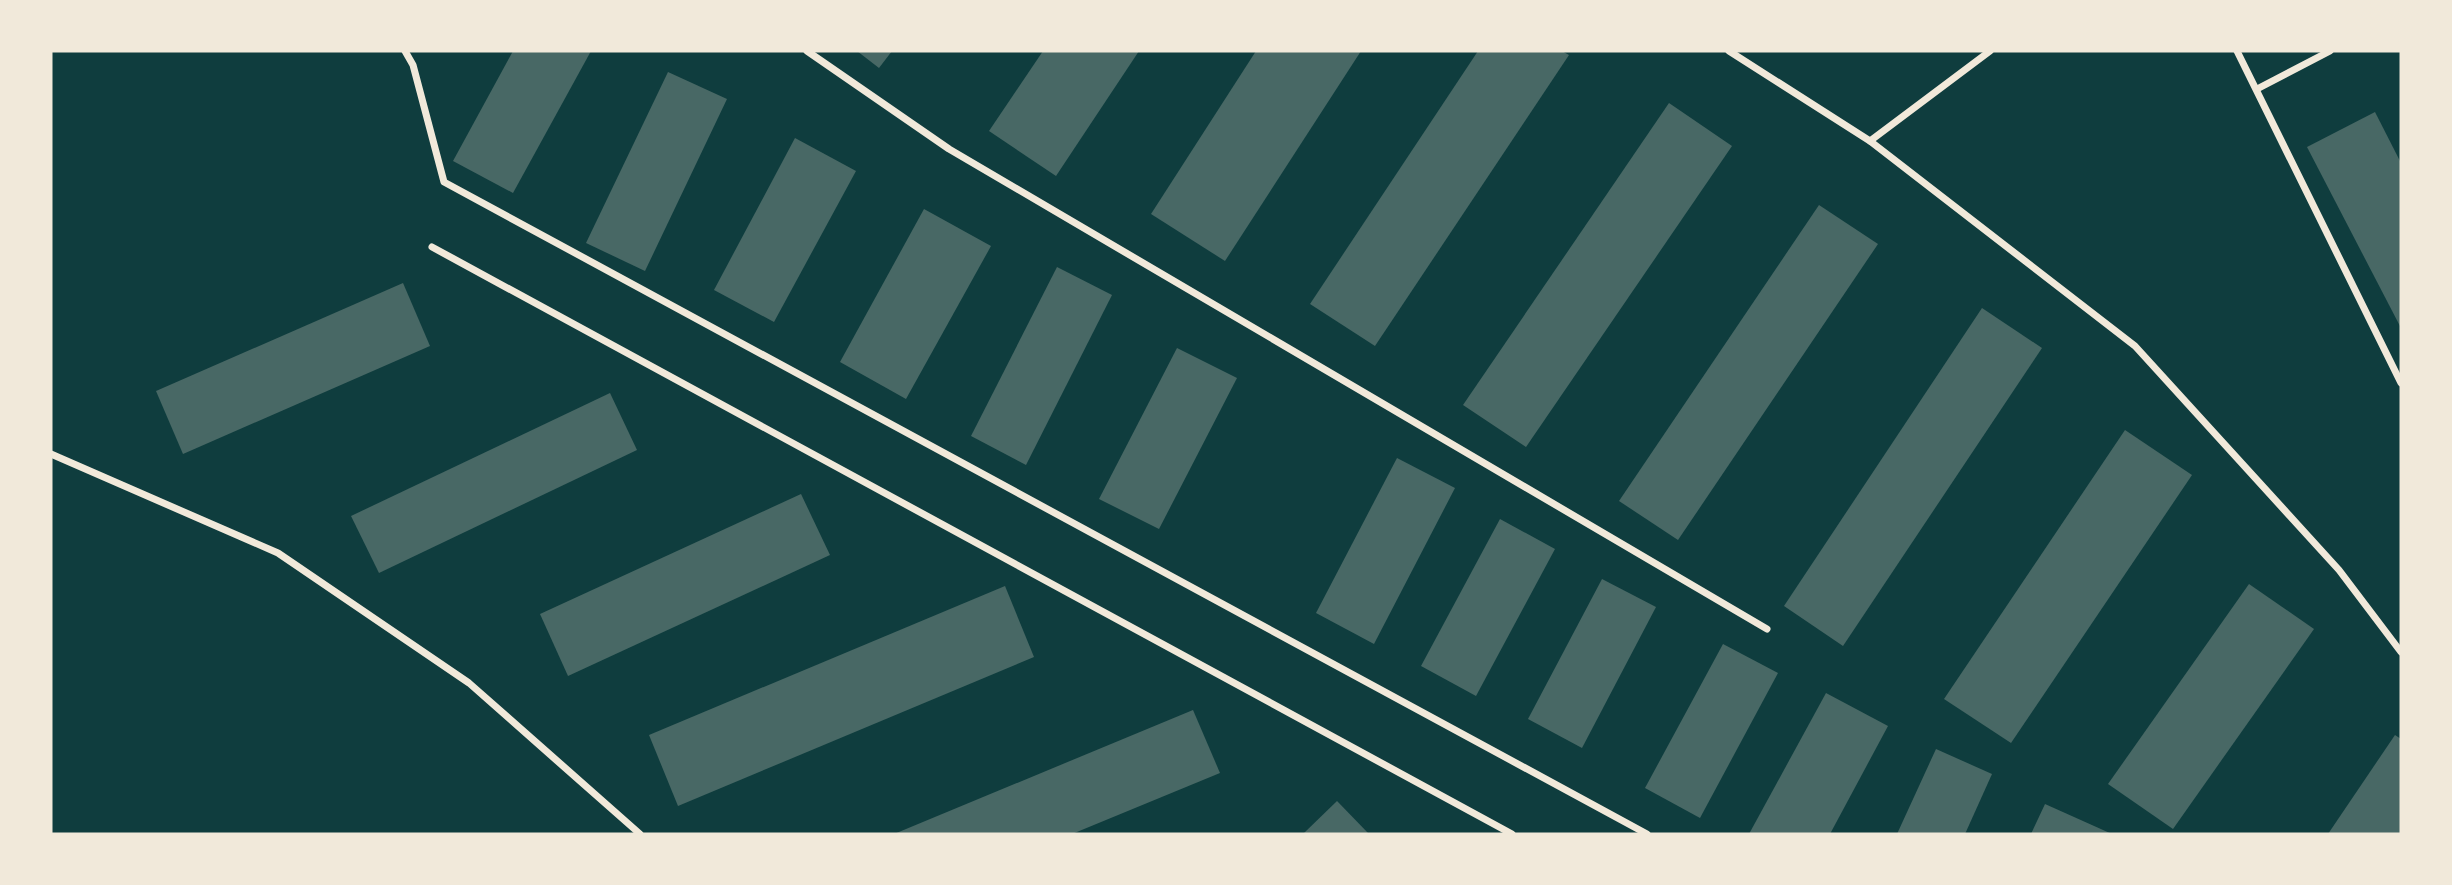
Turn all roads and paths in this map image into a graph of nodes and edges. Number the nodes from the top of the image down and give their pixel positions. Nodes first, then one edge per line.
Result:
1 (405, 51) edge
2 (807, 51) edge
3 (1729, 51) edge
4 (1990, 51) edge
5 (2237, 51) edge
6 (2330, 51) edge
7 (2258, 89) junction
8 (1870, 141) junction
9 (432, 247) dead end
10 (2401, 383) edge
11 (51, 454) edge
12 (1766, 629) dead end
13 (2401, 652) edge
14 (640, 834) edge
15 (1511, 834) edge
16 (1647, 834) edge

1 - 16 street
2 - 12 street
3 - 8 street
4 - 8 street
5 - 7 street
6 - 7 street
7 - 10 street
8 - 13 street
9 - 15 street
11 - 14 street

